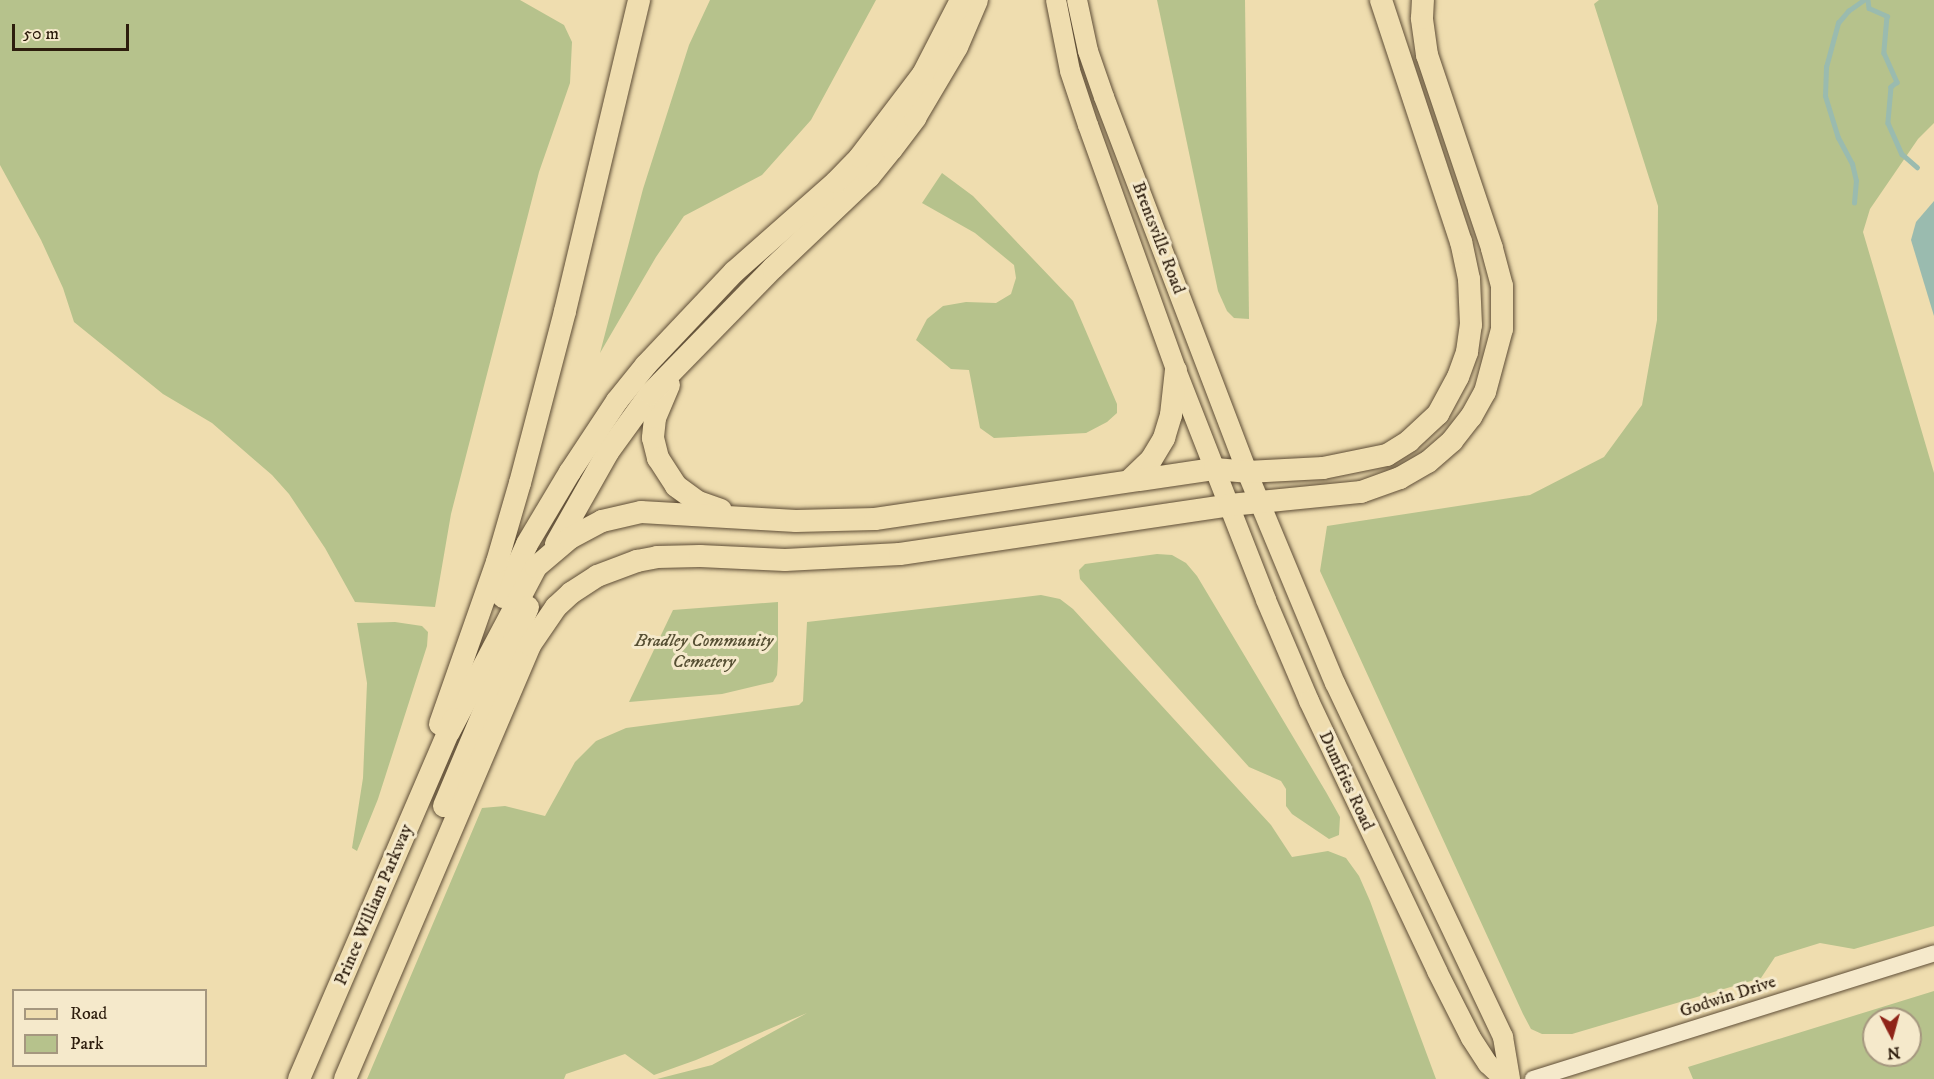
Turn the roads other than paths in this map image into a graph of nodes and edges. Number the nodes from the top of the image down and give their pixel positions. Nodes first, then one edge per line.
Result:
1 (639, 0) edge
2 (961, 0) edge
3 (977, 0) edge
4 (1056, 0) edge
5 (1077, 0) edge
6 (1381, 0) edge
7 (1423, 0) edge
8 (687, 356) junction
9 (1176, 370) junction
10 (1215, 469) junction
11 (1247, 472) junction
12 (1130, 480) junction
13 (1260, 503) junction
14 (1230, 505) junction
15 (752, 519) junction
16 (554, 549) junction
17 (449, 732) junction
18 (417, 806) junction
19 (412, 919) junction
20 (1934, 952) edge
21 (299, 1079) edge
22 (345, 1079) edge
23 (1504, 1079) edge
24 (1510, 1079) edge
25 (1533, 1079) edge

1 - 18 highway
2 - 17 highway
3 - 8 highway
4 - 9 main road, Brentsville Road
5 - 11 main road, Brentsville Road
6 - 11 highway
7 - 13 highway
8 - 15 highway
8 - 16 highway
9 - 10 main road, Brentsville Road
9 - 12 highway
10 - 11 highway
10 - 12 highway
10 - 14 main road, Dumfries Road
11 - 13 main road, Dumfries Road
12 - 15 highway
13 - 14 highway
13 - 24 main road, Dumfries Road
14 - 19 highway
14 - 23 main road, Dumfries Road
15 - 16 highway
16 - 17 highway
16 - 19 highway
17 - 18 highway, Prince William Parkway
18 - 21 highway, Prince William Parkway
19 - 22 highway
20 - 25 street, Godwin Drive

